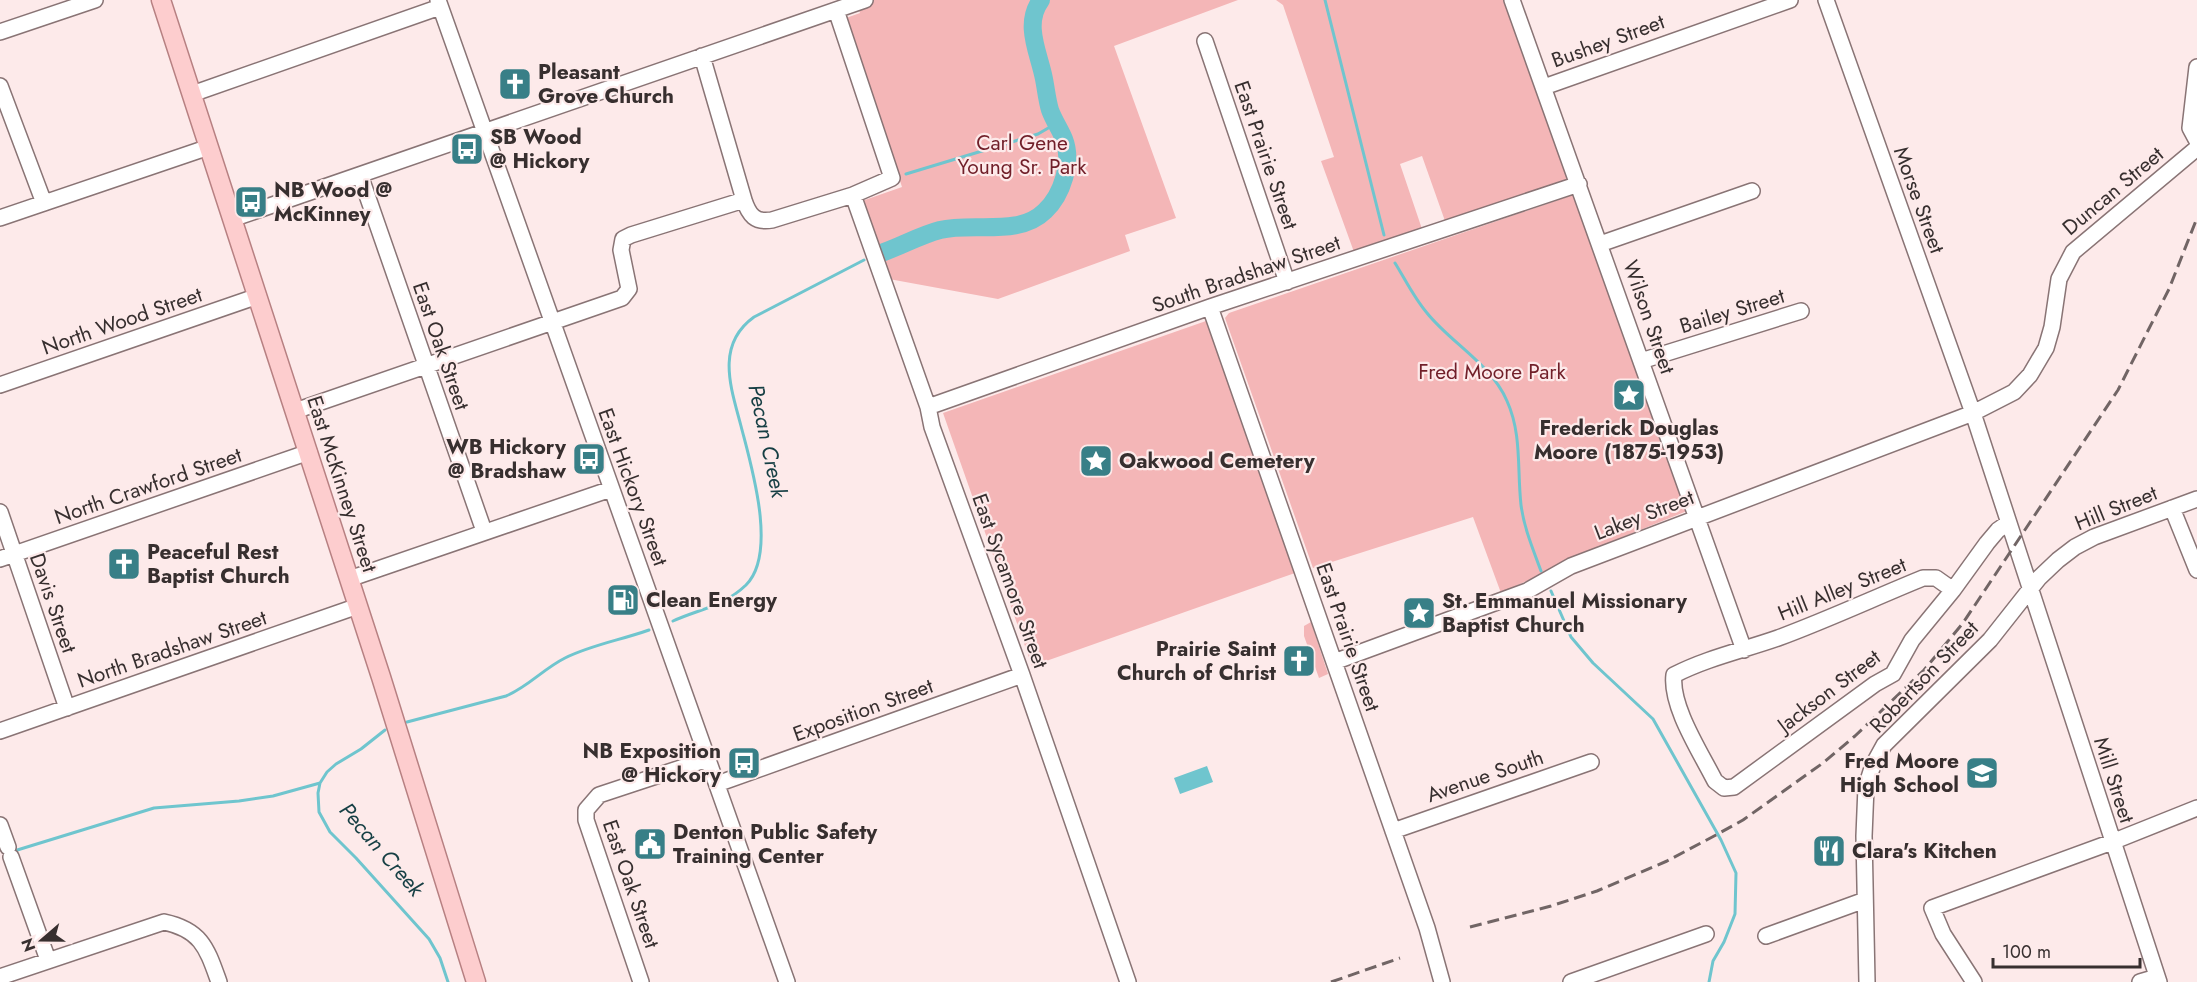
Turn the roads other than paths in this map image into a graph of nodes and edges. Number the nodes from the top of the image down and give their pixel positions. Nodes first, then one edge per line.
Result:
1 (95, 0) edge
2 (161, 0) edge
3 (865, 0) edge
4 (1512, 0) edge
5 (1790, 0) edge
6 (1826, 0) edge
7 (439, 3) edge
8 (836, 10) junction
9 (0, 32) edge
10 (1205, 41) dead end
11 (702, 56) junction
12 (2197, 67) edge
13 (0, 86) edge
14 (1544, 87) junction
15 (192, 94) junction
16 (484, 132) junction
17 (2197, 141) edge
18 (209, 147) junction
19 (2197, 148) edge
20 (360, 175) junction
21 (1579, 184) junction
22 (1752, 191) dead end
23 (853, 195) junction
24 (744, 200) junction
25 (44, 203) junction
26 (0, 218) edge
27 (232, 219) junction
28 (1600, 244) junction
29 (1287, 282) junction
30 (258, 296) junction
31 (1210, 307) junction
32 (1801, 311) dead end
33 (552, 322) junction
34 (1641, 361) junction
35 (425, 366) junction
36 (0, 385) edge
37 (928, 407) junction
38 (295, 411) junction
39 (1973, 413) junction
40 (309, 452) junction
41 (611, 489) junction
42 (2197, 499) edge
43 (2172, 508) junction
44 (0, 512) edge
45 (1697, 517) junction
46 (2008, 524) junction
47 (484, 531) junction
48 (7, 556) edge
49 (2197, 570) edge
50 (349, 579) junction
51 (1953, 590) junction
52 (2030, 590) junction
53 (358, 606) junction
54 (1744, 650) junction
55 (1334, 662) junction
56 (1022, 675) junction
57 (67, 708) junction
58 (0, 731) edge
59 (708, 759) junction
60 (1591, 762) dead end
61 (717, 784) junction
62 (1724, 788) joint
63 (2197, 808) edge
64 (0, 825) edge
65 (1394, 831) junction
66 (2112, 842) junction
67 (1865, 900) junction
68 (1706, 934) dead end
69 (1766, 936) dead end
70 (48, 960) junction
71 (0, 977) edge
72 (2158, 980) edge
73 (219, 982) edge
74 (476, 982) edge
75 (641, 982) edge
76 (786, 982) edge
77 (1128, 982) edge
78 (1442, 982) edge
79 (1571, 982) edge
80 (1867, 982) edge
81 (1974, 982) edge
82 (2140, 982) edge

1 - 9 street
2 - 15 main road, East McKinney Street
3 - 8 street
4 - 14 street, Wilson Street
5 - 14 street, Bushey Street
6 - 39 street, Morse Street
7 - 15 street
7 - 16 street, East Hickory Street
8 - 11 street
8 - 23 street
10 - 29 street, East Prairie Street
11 - 16 street
11 - 24 street
12 - 17 street
13 - 25 street
14 - 21 street, Wilson Street
15 - 18 main road, East McKinney Street
16 - 20 street
16 - 33 street, East Hickory Street
18 - 25 street
18 - 27 main road, East McKinney Street
19 - 39 street, Duncan Street
20 - 27 street
20 - 35 street, East Oak Street
21 - 28 street, Wilson Street
21 - 29 street, South Bradshaw Street
22 - 28 street
23 - 24 street
23 - 37 street, East Sycamore Street
24 - 33 street
25 - 26 street
27 - 30 main road, East McKinney Street
28 - 34 street, Wilson Street
29 - 31 street, South Bradshaw Street
30 - 36 street, North Wood Street
30 - 38 main road, East McKinney Street
31 - 37 street, South Bradshaw Street
31 - 55 street, East Prairie Street
32 - 34 street, Bailey Street
33 - 35 street
33 - 41 street, East Hickory Street
34 - 45 street, Wilson Street
35 - 38 street
35 - 47 street, East Oak Street
37 - 56 street, East Sycamore Street
38 - 40 main road, East McKinney Street
39 - 45 street, Lakey Street
39 - 46 street, Morse Street
40 - 48 street, North Crawford Street
40 - 50 main road, East McKinney Street
41 - 47 street
41 - 59 street, East Hickory Street
42 - 43 street, Hill Street
43 - 49 street
43 - 52 street, Hill Street
44 - 48 street, Davis Street
45 - 54 street, Wilson Street
45 - 55 street, Lakey Street
46 - 51 street, Jackson Street
46 - 52 street, Mill Street
47 - 50 street
48 - 57 street, Davis Street
50 - 53 main road, East McKinney Street
51 - 54 street, Hill Alley Street
51 - 62 street, Jackson Street
52 - 66 street, Mill Street
52 - 67 street, Robertson Street
53 - 57 street, North Bradshaw Street
53 - 74 main road, East McKinney Street
54 - 62 street, Hill Alley Street
55 - 65 street, East Prairie Street
56 - 61 street, Exposition Street
56 - 77 street, East Sycamore Street
57 - 58 street, North Bradshaw Street
59 - 61 street, East Hickory Street
59 - 75 street, East Oak Street
60 - 65 street, Avenue South
61 - 76 street, East Hickory Street
63 - 66 street
64 - 70 street
65 - 78 street, East Prairie Street
66 - 72 street, Mill Street
66 - 81 street
67 - 69 street
67 - 80 street, Robertson Street
68 - 79 street
70 - 71 street
70 - 73 street
72 - 82 street

